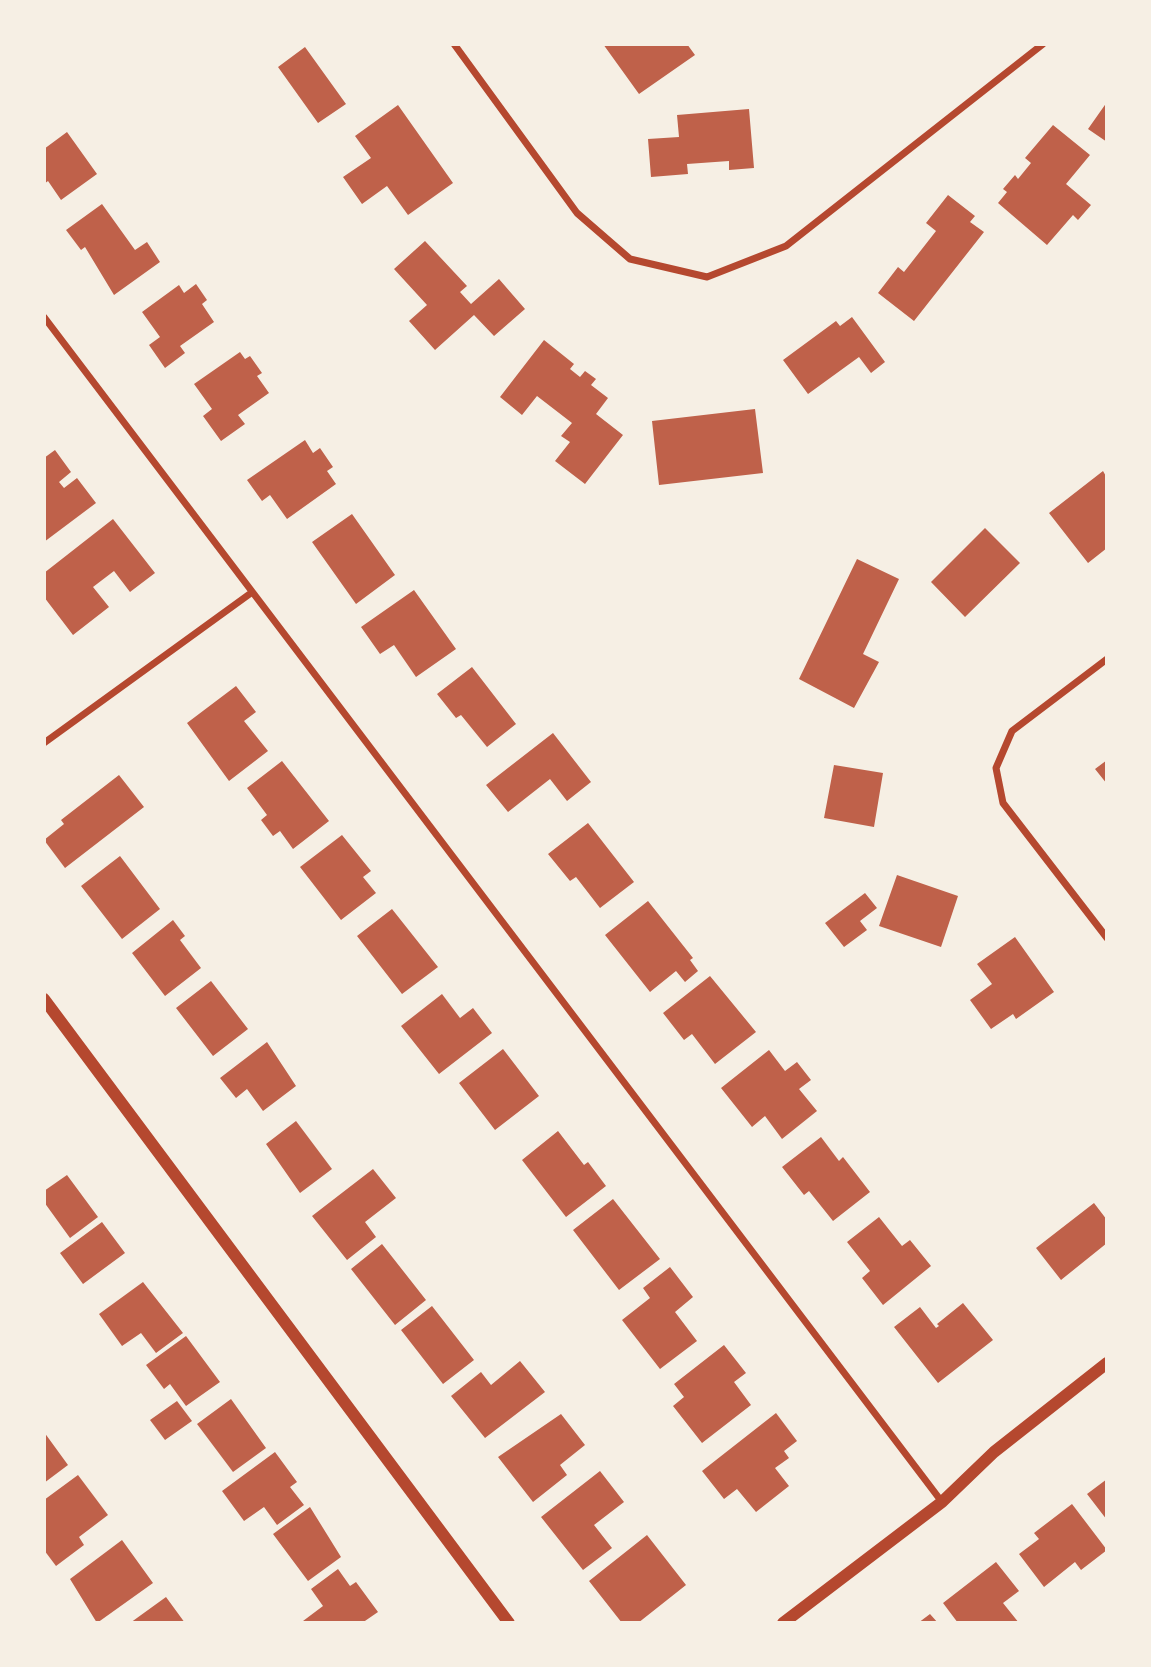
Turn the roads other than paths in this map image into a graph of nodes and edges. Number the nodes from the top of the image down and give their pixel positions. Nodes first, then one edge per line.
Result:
1 (454, 44) edge
2 (1043, 44) edge
3 (44, 317) edge
4 (251, 593) junction
5 (1107, 659) edge
6 (44, 743) edge
7 (1107, 938) edge
8 (44, 999) edge
9 (1107, 1363) edge
10 (942, 1502) junction
11 (509, 1623) edge
12 (783, 1623) edge

1 - 2 street
3 - 4 street
4 - 6 street
4 - 10 street
5 - 7 street
8 - 11 street
9 - 10 street
10 - 12 street

